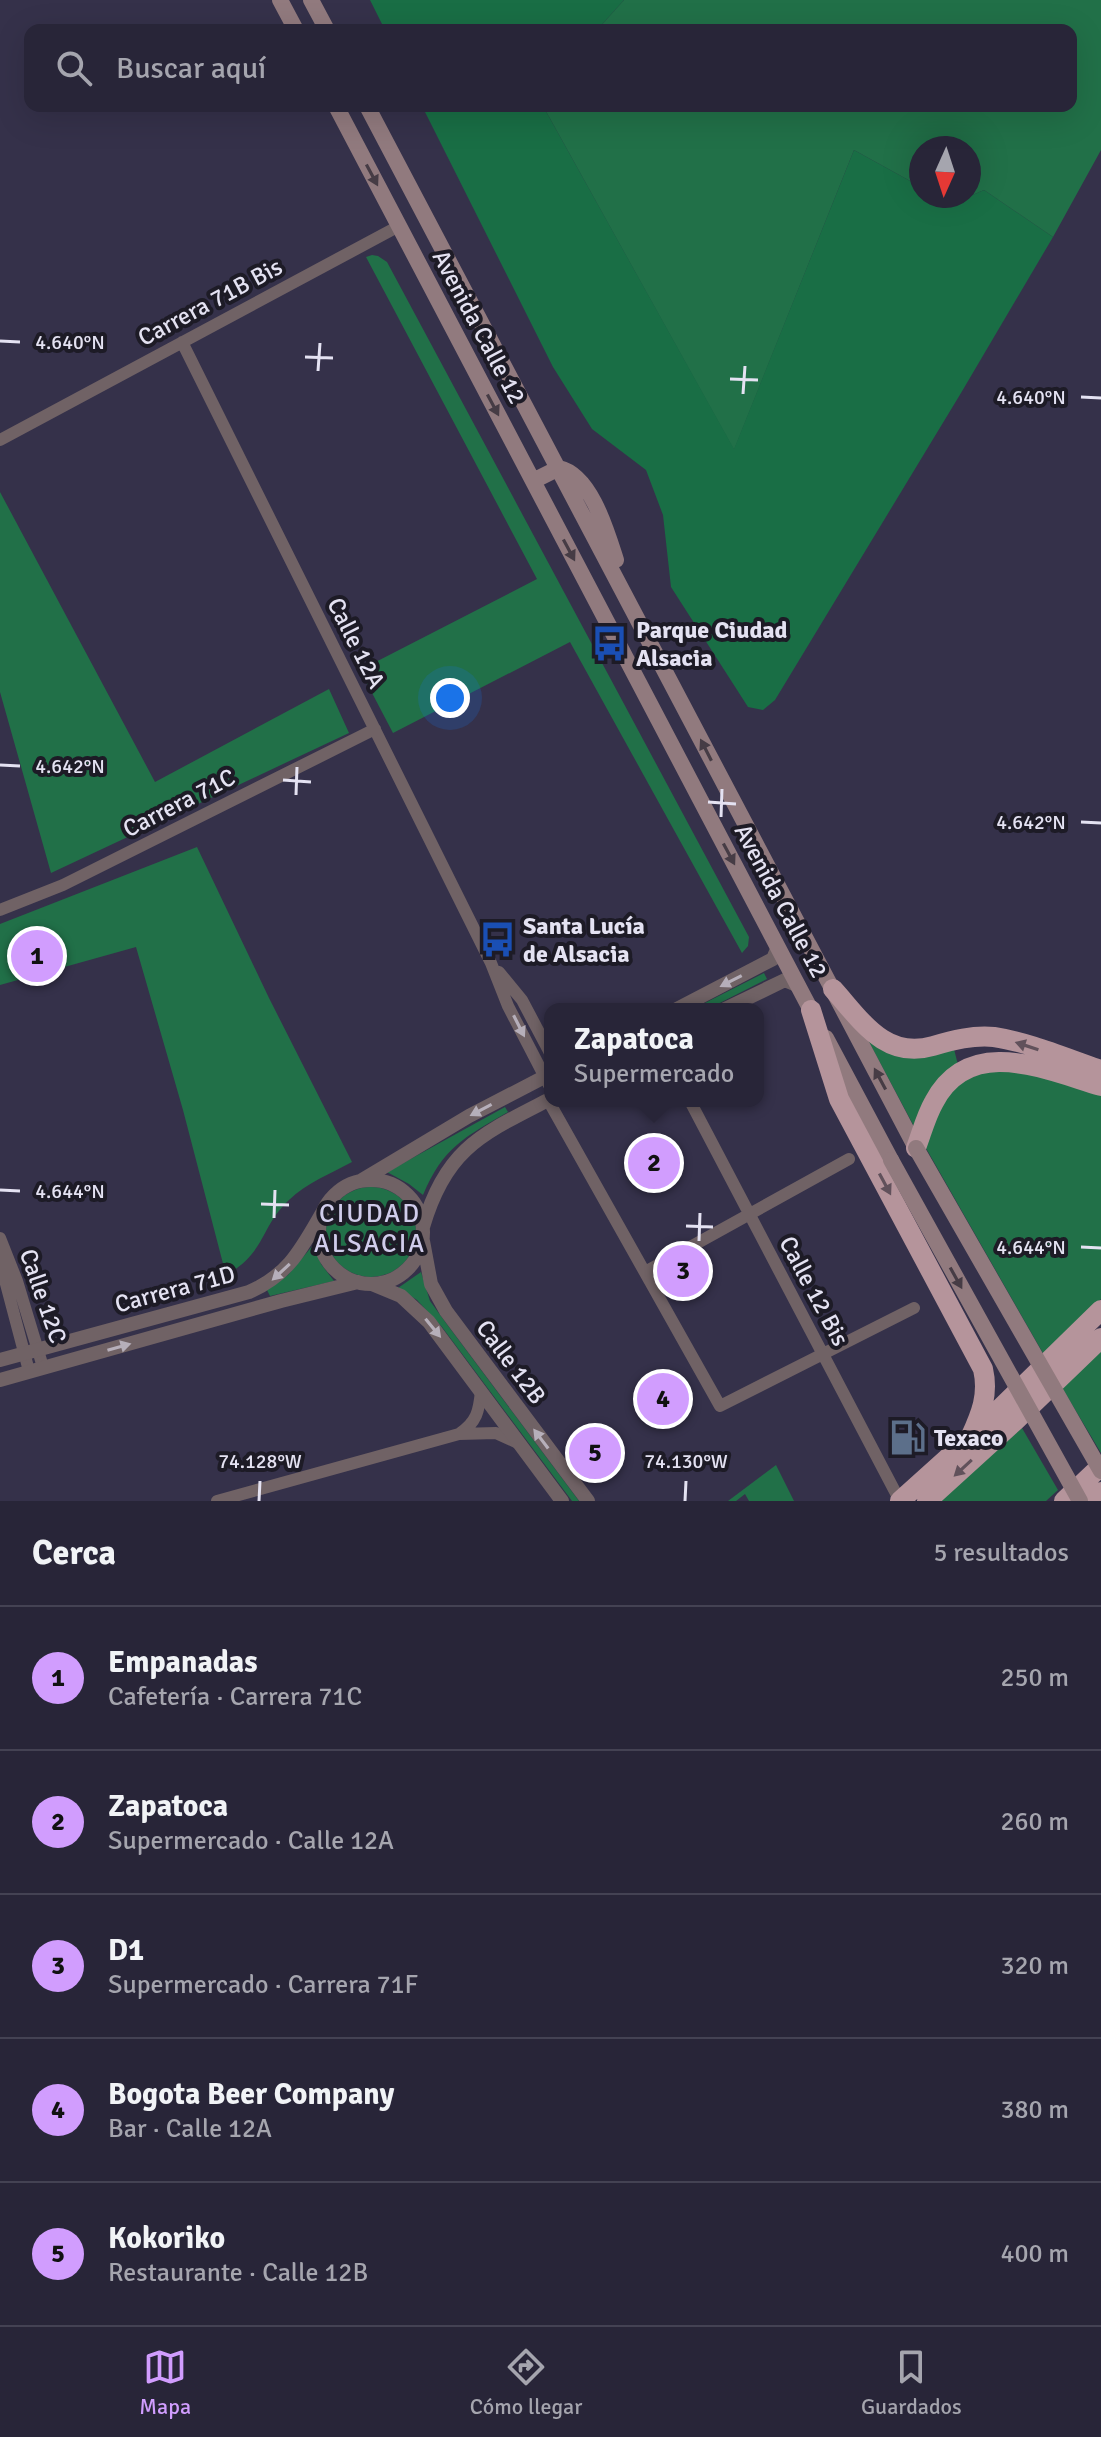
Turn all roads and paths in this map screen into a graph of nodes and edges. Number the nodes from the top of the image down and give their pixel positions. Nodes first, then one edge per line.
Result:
1 (280, 0) edge
2 (311, 0) edge
3 (293, 24) edge
4 (324, 24) edge
5 (339, 112) edge
6 (370, 112) edge
7 (399, 226) junction
8 (182, 342) junction
9 (0, 440) edge
10 (559, 468) junction
11 (533, 481) junction
12 (375, 729) junction
13 (0, 910) edge
14 (778, 947) junction
15 (491, 963) junction
16 (799, 986) junction
17 (833, 989) junction
18 (689, 1003) edge
19 (737, 1003) edge
20 (811, 1010) junction
21 (544, 1042) edge
22 (1101, 1070) edge
23 (544, 1079) edge
24 (1101, 1086) edge
25 (544, 1088) edge
26 (544, 1090) edge
27 (558, 1107) edge
28 (693, 1107) edge
29 (916, 1148) junction
30 (849, 1159) dead end
31 (359, 1182) junction
32 (325, 1208) junction
33 (750, 1215) junction
34 (423, 1233) junction
35 (0, 1238) edge
36 (0, 1248) edge
37 (645, 1272) junction
38 (365, 1283) junction
39 (914, 1308) dead end
40 (1101, 1310) edge
41 (1101, 1338) edge
42 (31, 1351) junction
43 (823, 1354) junction
44 (0, 1360) edge
45 (36, 1369) junction
46 (0, 1380) edge
47 (481, 1391) junction
48 (459, 1434) junction
49 (970, 1438) junction
50 (520, 1444) junction
51 (1101, 1468) edge
52 (1101, 1492) edge
53 (217, 1501) edge
54 (562, 1501) edge
55 (588, 1501) edge
56 (900, 1501) edge
57 (927, 1501) edge
58 (1064, 1501) edge
59 (1080, 1501) edge
60 (1091, 1501) edge

1 - 3 main road
2 - 4 main road
5 -> 7 main road, Avenida Calle 12
6 - 10 main road, Avenida Calle 12
7 - 8 street, Carrera 71B Bis
7 -> 11 main road, Avenida Calle 12
8 - 9 street, Carrera 71B Bis
8 - 12 street, Calle 12A
10 - 11 main road
17 -> 10 main road, Avenida Calle 12
11 -> 14 main road, Avenida Calle 12
12 - 13 street, Carrera 71C
12 - 15 street, Calle 12A
14 - 16 main road, Avenida Calle 12
14 -> 18 street
15 - 21 street, Calle 12A
15 -> 23 street, Calle 12A
16 - 19 street
16 - 20 main road, Avenida Calle 12
22 -> 17 highway
29 -> 17 main road, Avenida Calle 12
20 -> 49 highway
20 -> 59 main road, Avenida Calle 12, bridge
24 - 29 highway
25 -> 31 street
26 - 34 street
27 - 37 street, Calle 12A
28 - 33 street, Calle 12 Bis
29 - 51 main road, Avenida Calle 12, bridge
30 - 33 street
31 - 32 street
31 - 34 street
32 - 38 street
32 -> 42 street, Carrera 71D
33 - 37 street
33 - 43 street, Calle 12 Bis
34 - 38 street
55 -> 34 street, Calle 12B
35 - 42 street, Calle 12C
36 - 42 street, Calle 12C
37 - 43 street, Calle 12A
45 -> 38 street, Carrera 71D
38 -> 47 street, Calle 12B
39 - 43 street
40 - 49 highway
41 -> 57 highway
42 - 44 street, Carrera 71D
42 - 45 street, Calle 12C
43 - 56 street, Calle 12 Bis
45 - 46 street, Carrera 71D
47 - 48 street
47 - 50 street, Calle 12B
48 - 50 street
48 - 53 street
49 - 56 highway
50 - 54 street, Calle 12B
51 - 58 highway
52 - 60 highway

